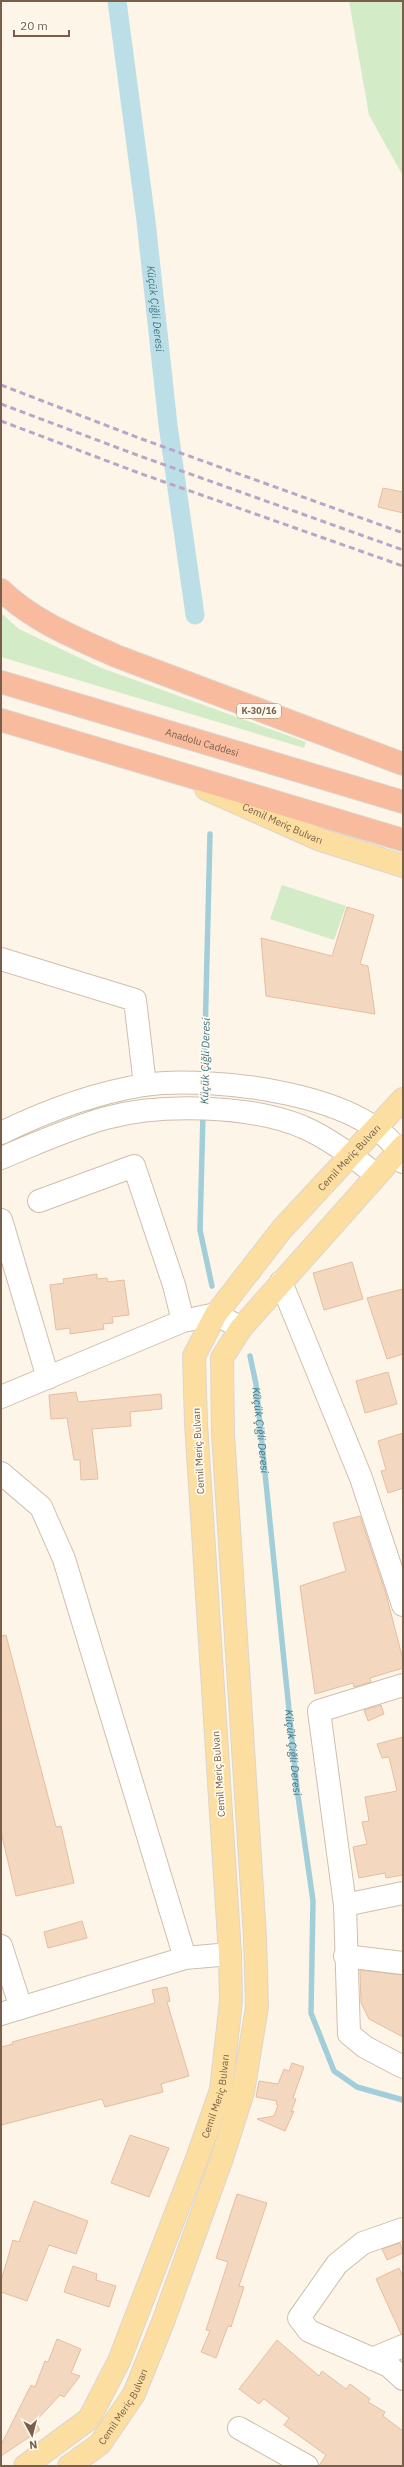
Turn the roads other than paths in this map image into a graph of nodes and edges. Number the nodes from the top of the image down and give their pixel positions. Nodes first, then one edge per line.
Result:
1 (1, 590) edge
2 (1, 682) edge
3 (1, 720) edge
4 (1, 726) edge
5 (26, 728) junction
6 (403, 764) edge
7 (167, 771) junction
8 (403, 802) edge
9 (403, 840) edge
10 (403, 866) edge
11 (1, 959) edge
12 (145, 1085) junction
13 (403, 1099) edge
14 (375, 1127) junction
15 (1, 1133) edge
16 (402, 1153) edge
17 (351, 1155) junction
18 (1, 1158) edge
19 (376, 1175) junction
20 (39, 1201) dead end
21 (1, 1220) edge
22 (280, 1282) junction
23 (216, 1314) junction
24 (183, 1321) junction
25 (241, 1328) junction
26 (48, 1378) junction
27 (1, 1397) edge
28 (1, 1473) edge
29 (403, 1605) edge
30 (403, 1685) edge
31 (403, 1893) edge
32 (345, 1905) junction
33 (1, 1946) edge
34 (230, 1954) junction
35 (345, 1956) junction
36 (185, 1958) junction
37 (403, 1963) edge
38 (11, 2011) edge
39 (403, 2067) edge
40 (403, 2229) edge
41 (403, 2346) edge
42 (372, 2359) junction
43 (403, 2379) edge
44 (239, 2428) dead end
45 (25, 2466) edge
46 (69, 2466) edge
47 (307, 2466) edge

1 - 6 highway, K-30/16
2 - 8 highway, Anadolu Caddesi
3 - 5 highway
4 - 5 highway
5 - 7 highway
7 - 9 highway
7 - 10 main road, Cemil Meriç Bulvarı
11 - 12 street
12 - 14 street
12 - 15 street
13 - 14 main road, Cemil Meriç Bulvarı
14 - 16 street
14 - 17 main road, Cemil Meriç Bulvarı
16 - 19 main road, Cemil Meriç Bulvarı
17 - 18 street
17 - 19 street
17 - 23 main road, Cemil Meriç Bulvarı
19 - 22 main road, Cemil Meriç Bulvarı
20 - 24 street
21 - 26 street
22 - 25 main road, Cemil Meriç Bulvarı
22 - 29 street
23 - 24 street
23 - 25 street
23 - 34 main road, Cemil Meriç Bulvarı
24 - 26 street
25 - 46 main road, Cemil Meriç Bulvarı
26 - 27 street
28 - 36 street
30 - 32 street
31 - 32 street
32 - 35 street
33 - 38 street
34 - 36 street
34 - 45 main road, Cemil Meriç Bulvarı
35 - 37 street
35 - 39 street
36 - 38 street
40 - 42 street
41 - 42 street
42 - 43 street
44 - 47 street

